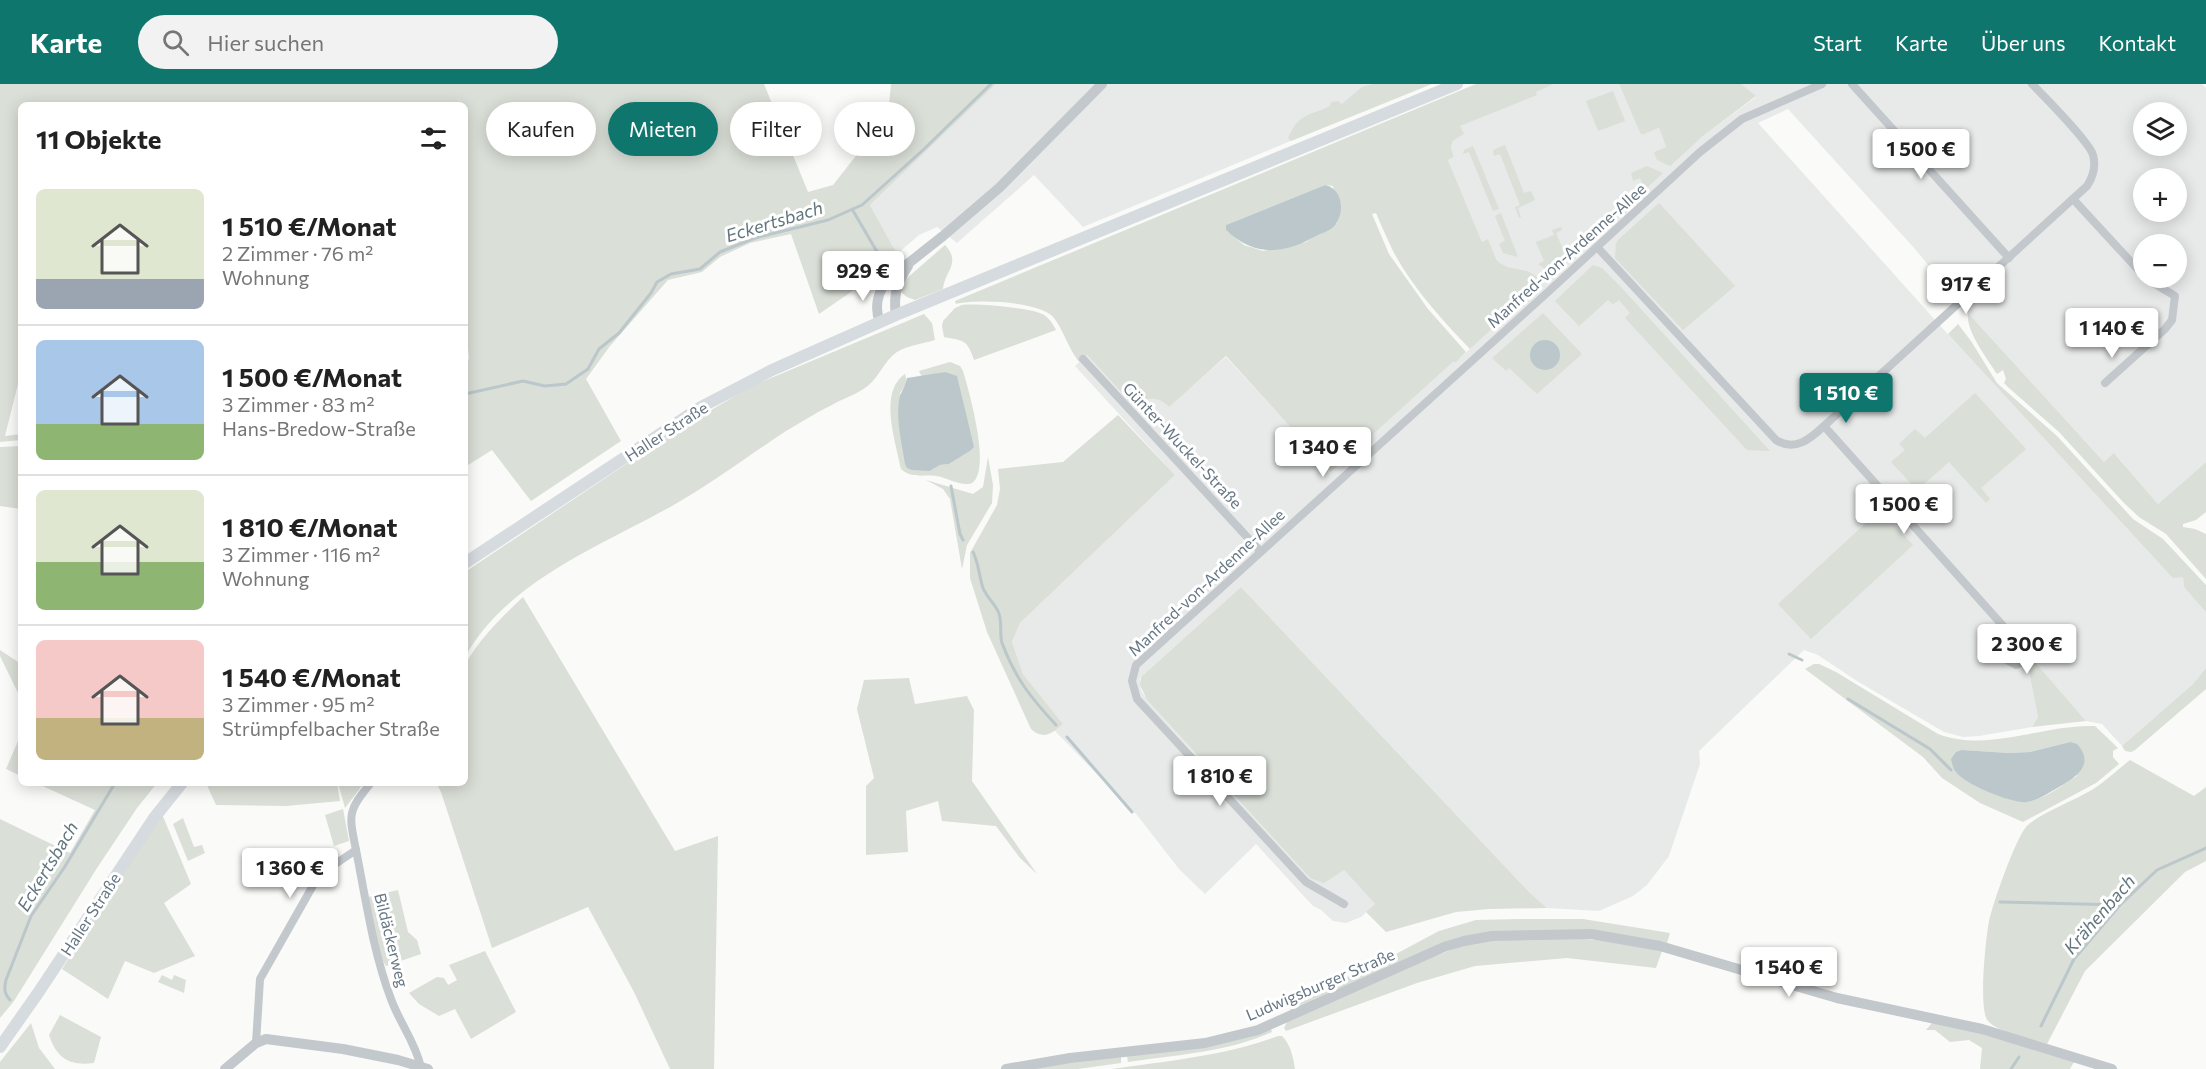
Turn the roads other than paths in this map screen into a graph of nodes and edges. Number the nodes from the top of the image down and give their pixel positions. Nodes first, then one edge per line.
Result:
1 (1102, 84) edge
2 (1457, 84) edge
3 (1822, 84) edge
4 (1852, 84) edge
5 (2032, 84) edge
6 (2073, 199) junction
7 (1597, 247) junction
8 (913, 258) junction
9 (2009, 258) junction
10 (2133, 265) edge
11 (2162, 288) edge
12 (896, 315) junction
13 (880, 322) junction
14 (1083, 359) dead end
15 (2105, 383) dead end
16 (1824, 426) junction
17 (1260, 551) junction
18 (468, 561) edge
19 (2004, 627) dead end
20 (180, 786) edge
21 (369, 786) edge
22 (356, 850) junction
23 (1344, 904) dead end
24 (256, 1042) junction
25 (0, 1047) edge
26 (395, 1065) edge
27 (425, 1068) edge
28 (225, 1069) edge
29 (1006, 1069) edge
30 (2112, 1069) edge

1 - 8 street
2 - 12 main road, Haller Straße
3 - 7 street, Manfred-von-Ardenne-Allee
4 - 9 street
5 - 6 street
6 - 9 street
6 - 10 street
7 - 16 street
7 - 17 street, Manfred-von-Ardenne-Allee
8 - 12 street
8 - 13 street
9 - 16 street
11 - 15 street
12 - 13 main road, Haller Straße
13 - 18 main road, Haller Straße
14 - 17 street, Günter-Wuckel-Straße
16 - 19 street
17 - 23 street, Manfred-von-Ardenne-Allee
20 - 25 main road, Haller Straße
21 - 22 street, Bildäckerweg
22 - 24 street
22 - 27 street, Bildäckerweg
24 - 26 street
24 - 28 street
26 - 27 street
29 - 30 street, Ludwigsburger Straße

